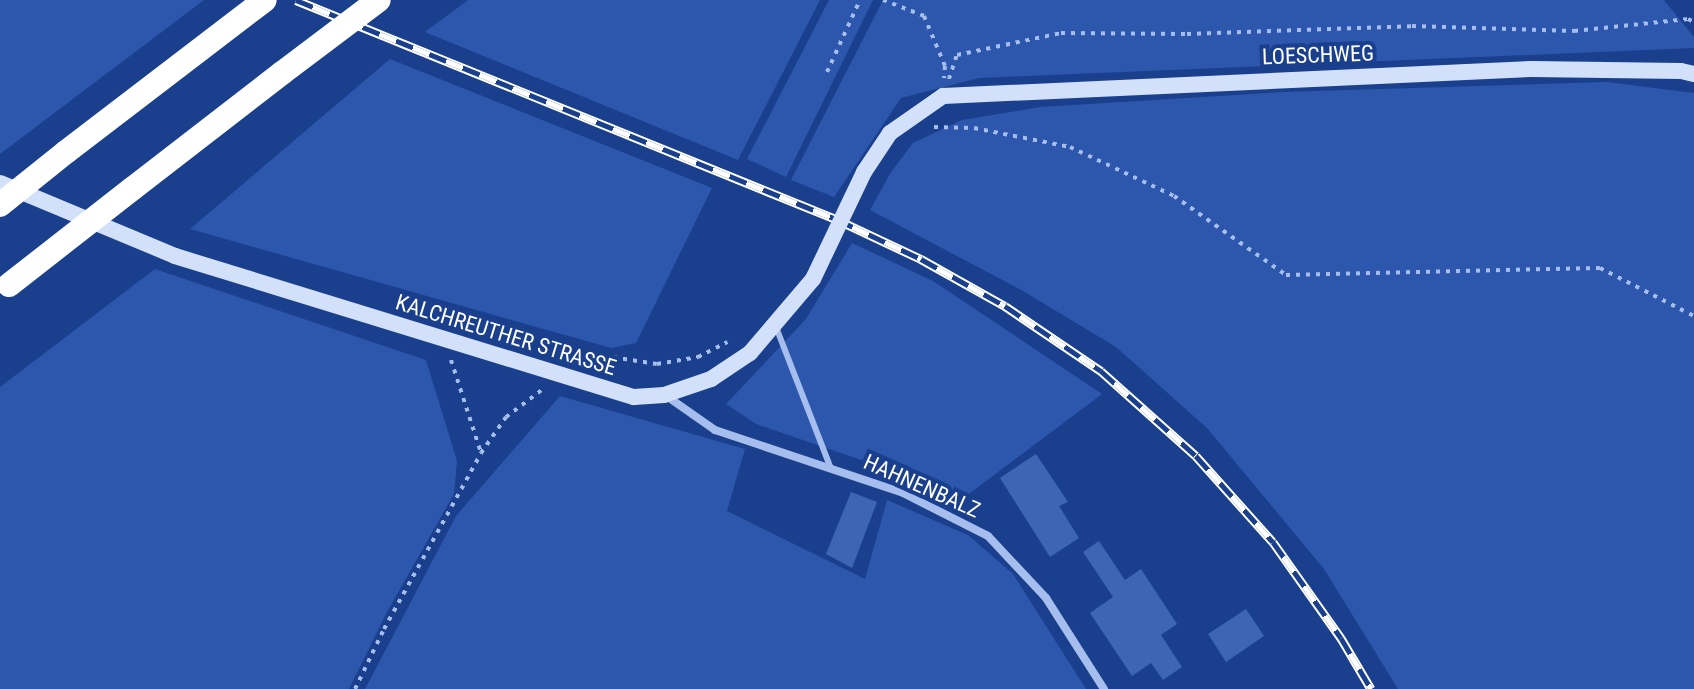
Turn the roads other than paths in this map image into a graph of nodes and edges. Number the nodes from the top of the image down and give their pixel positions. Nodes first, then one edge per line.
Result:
1 (265, 0) edge
2 (379, 0) edge
3 (1694, 74) edge
4 (890, 133) joint
5 (0, 183) edge
6 (0, 205) edge
7 (4, 288) edge
8 (775, 325) junction
9 (664, 395) junction
10 (830, 466) junction
11 (1104, 689) edge

1 - 6 highway, bridge
2 - 7 highway, bridge
3 - 4 street, LOESCHWEG
4 - 8 street, KALCHREUTHER STRASSE, bridge
5 - 9 street, KALCHREUTHER STRASSE
8 - 9 street, KALCHREUTHER STRASSE
8 - 10 lane
9 - 10 street, HAHNENBALZ
10 - 11 street, HAHNENBALZ

